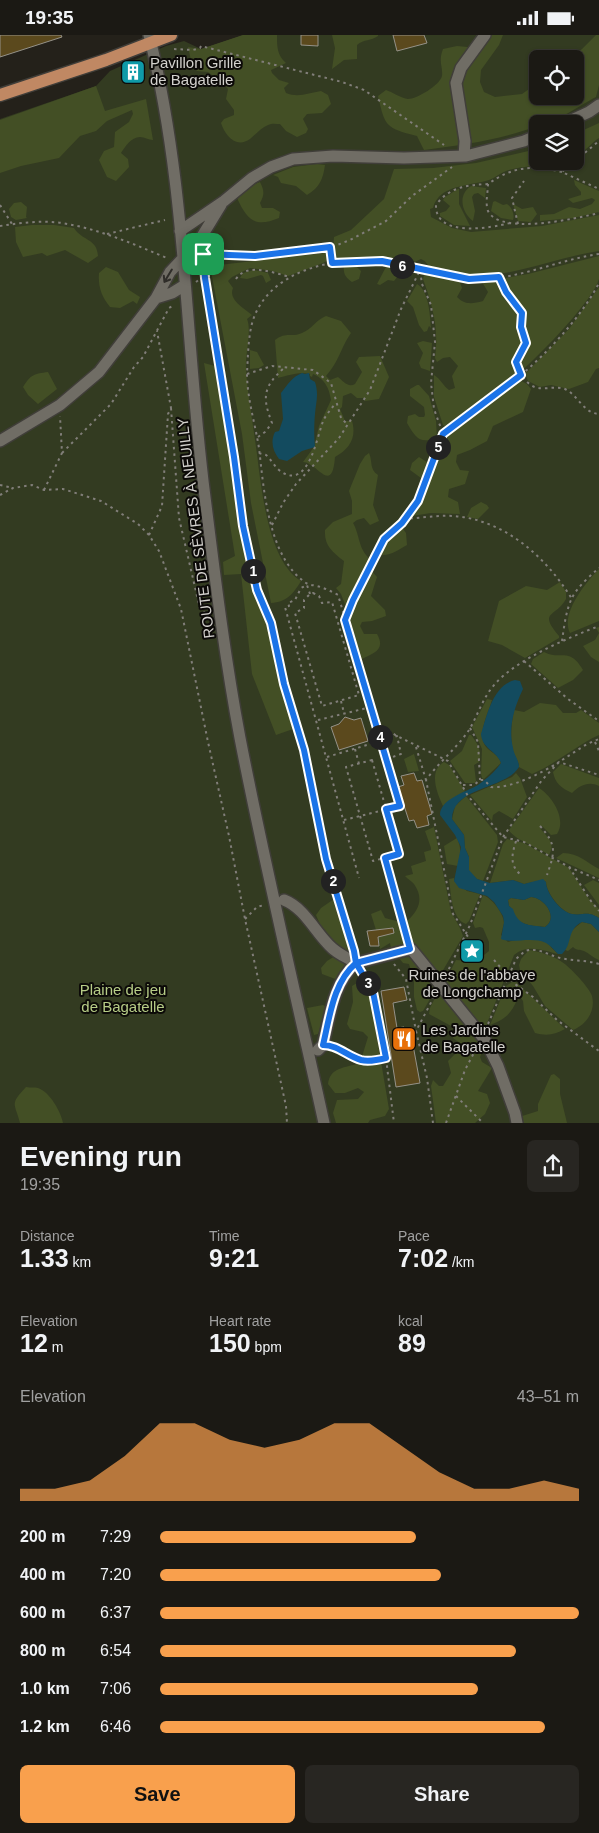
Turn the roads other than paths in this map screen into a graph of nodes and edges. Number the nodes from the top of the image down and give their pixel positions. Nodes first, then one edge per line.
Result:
1 (171, 35) edge
2 (485, 35) edge
3 (150, 39) edge
4 (0, 95) edge
5 (599, 105) edge
6 (582, 115) edge
7 (529, 139) edge
8 (460, 156) junction
9 (224, 201) junction
10 (180, 231) junction
11 (183, 257) junction
12 (191, 283) junction
13 (156, 298) junction
14 (0, 441) edge
15 (284, 900) dead end
16 (356, 963) junction
17 (321, 1047) road end
18 (324, 1123) edge
19 (517, 1123) edge

1 - 3 main road
2 - 8 street
3 - 4 main road
3 - 10 street, ROUTE DE SÈVRES À NEUILLY
5 - 6 street
7 - 8 street
8 - 9 street
9 - 10 street
9 - 11 street
10 - 11 street, ROUTE DE SÈVRES À NEUILLY
11 - 12 street, ROUTE DE SÈVRES À NEUILLY
11 -> 13 street
12 - 13 street
12 - 18 street, ROUTE DE SÈVRES À NEUILLY
13 - 14 street
15 - 16 street
16 - 17 street
16 - 19 street

